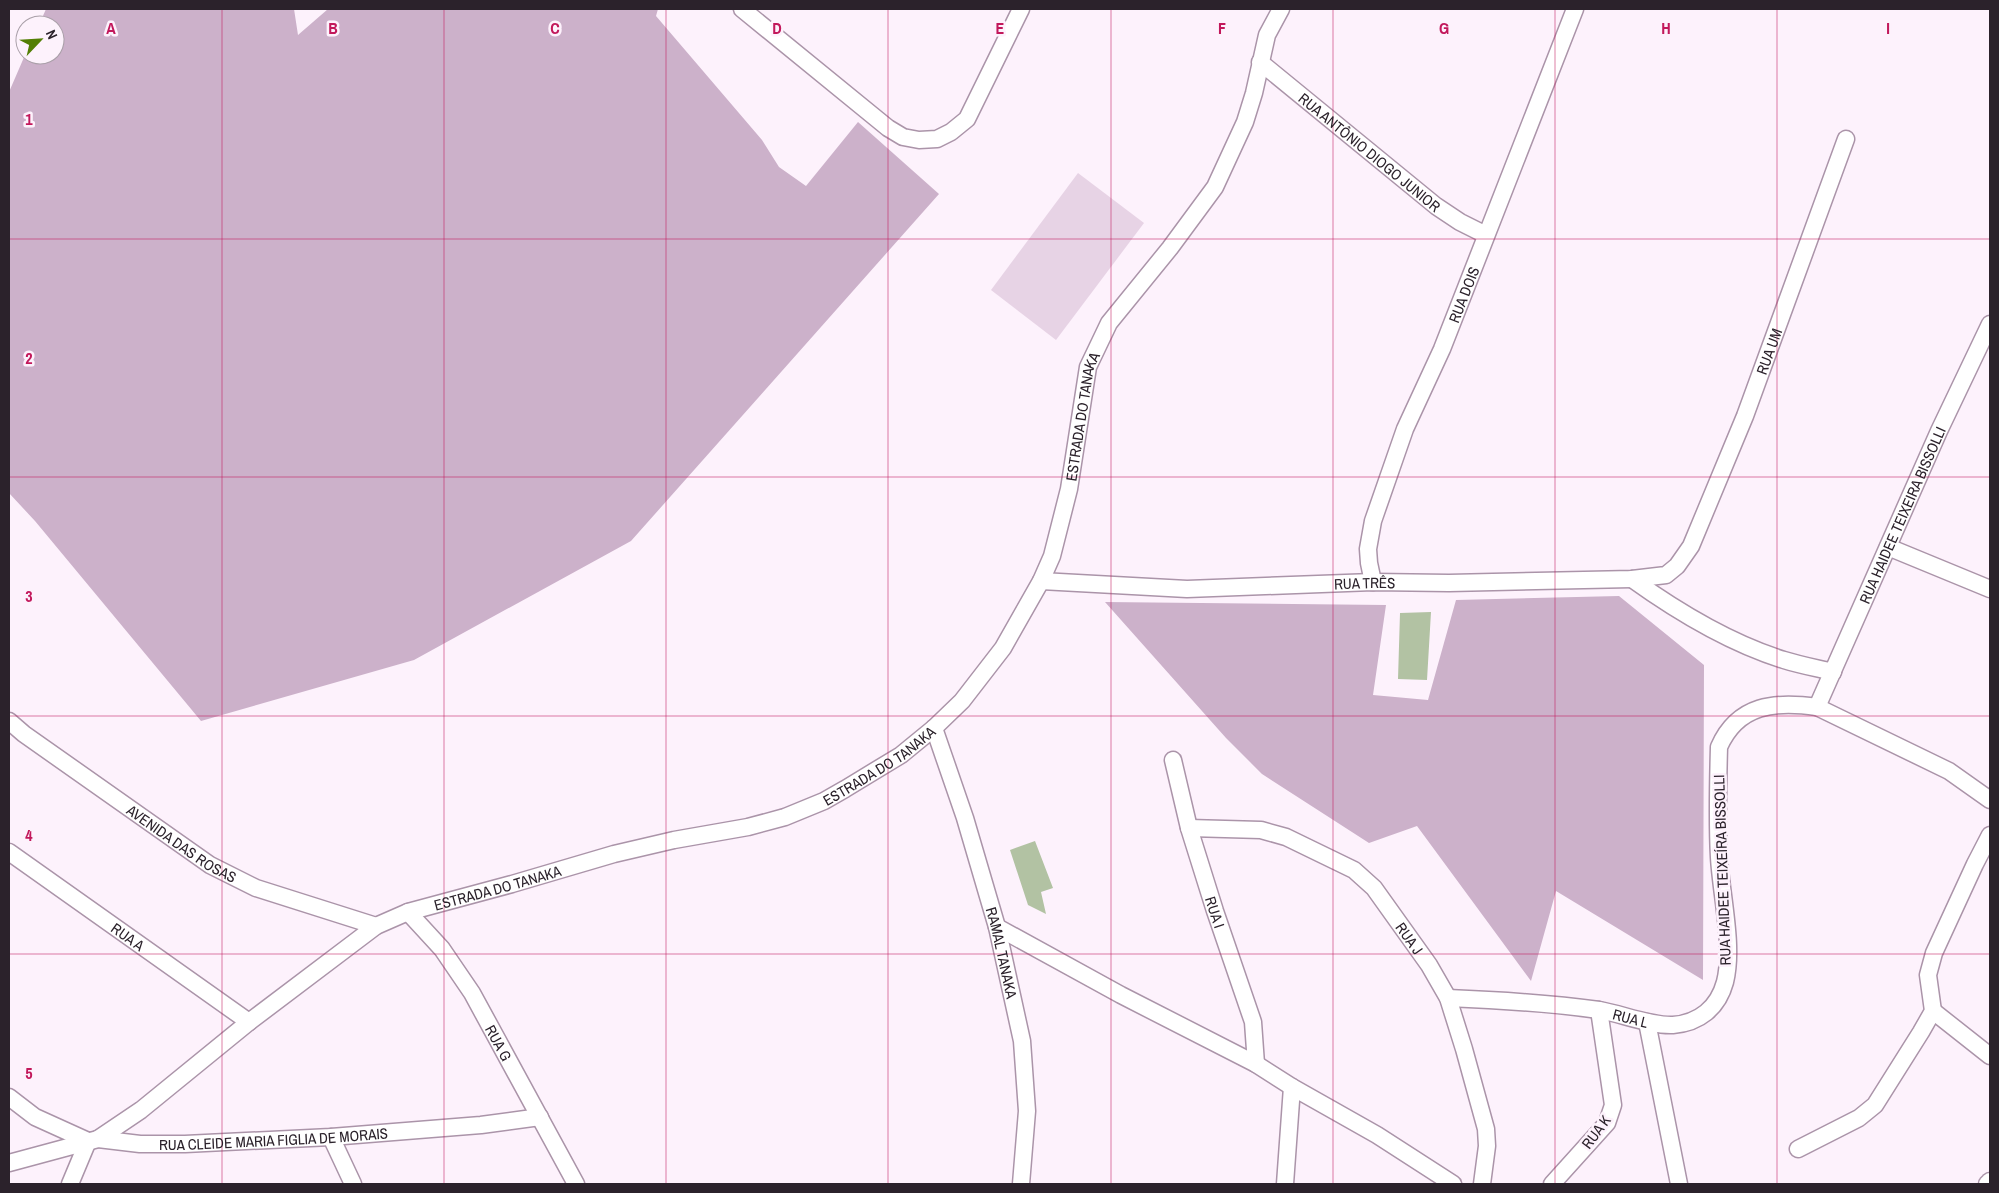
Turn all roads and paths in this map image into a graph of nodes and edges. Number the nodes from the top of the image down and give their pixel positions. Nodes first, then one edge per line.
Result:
1 (742, 9) edge
2 (1021, 9) edge
3 (1281, 9) edge
4 (1575, 9) edge
5 (1260, 62) junction
6 (1846, 139) dead end
7 (1486, 235) junction
8 (1990, 324) edge
9 (1888, 548) junction
10 (1682, 560) joint
11 (1632, 579) junction
12 (1041, 581) junction
13 (1373, 582) junction
14 (1990, 589) edge
15 (1833, 672) junction
16 (1817, 707) junction
17 (9, 720) edge
18 (934, 728) junction
19 (1173, 760) dead end
20 (1990, 800) edge
21 (1189, 828) junction
22 (1990, 835) edge
23 (9, 852) edge
24 (408, 912) junction
25 (376, 926) junction
26 (997, 927) junction
27 (1448, 998) junction
28 (1599, 1010) junction
29 (1933, 1011) junction
30 (249, 1022) junction
31 (1647, 1022) junction
32 (1990, 1056) edge
33 (1256, 1064) junction
34 (1292, 1087) junction
35 (9, 1097) edge
36 (540, 1117) junction
37 (331, 1137) junction
38 (93, 1140) junction
39 (1798, 1149) dead end
40 (9, 1163) edge
41 (1990, 1181) edge
42 (70, 1184) edge
43 (353, 1184) edge
44 (576, 1184) edge
45 (1021, 1184) edge
46 (1285, 1184) edge
47 (1453, 1184) edge
48 (1482, 1184) edge
49 (1552, 1184) edge
50 (1679, 1184) edge
51 (1987, 1184) edge

1 - 2 street
3 - 5 street, ESTRADA DO TANAKA
4 - 7 street, RUA DOIS
5 - 7 street, RUA ANTÔNIO DIOGO JUNIOR
5 - 12 street, ESTRADA DO TANAKA
6 - 10 street, RUA UM
7 - 13 street, RUA DOIS
8 - 9 street, RUA HAIDEE TEIXEIRA BISSOLLI
9 - 14 street
9 - 15 street, RUA HAIDEE TEIXEIRA BISSOLLI
10 - 11 street, RUA TRÊS
11 - 13 street, RUA TRÊS
11 - 15 street
12 - 13 street, RUA TRÊS
12 - 18 street, ESTRADA DO TANAKA
15 - 16 street, RUA HAIDEE TEIXEIRA BISSOLLI
16 - 20 street, RUA HAIDEE TEIXEÍRA BISSOLLI
16 - 31 street, RUA HAIDEE TEIXEÍRA BISSOLLI
17 - 25 street, AVENIDA DAS ROSAS
18 - 24 street, ESTRADA DO TANAKA
18 - 26 street, RAMAL TANAKA
19 - 21 street, RUA I
21 - 27 street, RUA J
21 - 33 street, RUA I
22 - 29 street
23 - 30 street, RUA A
24 - 25 street, ESTRADA DO TANAKA
24 - 36 street, RUA G
25 - 30 street, ESTRADA DO TANAKA
26 - 33 street
26 - 45 street, RAMAL TANAKA
27 - 28 street, RUA L
27 - 48 street, RUA J
28 - 31 street, RUA L
28 - 49 street, RUA K
29 - 32 street
29 - 39 street
30 - 38 street, ESTRADA DO TANAKA
31 - 50 street, RUA L
33 - 34 street
34 - 46 street
34 - 47 street
35 - 38 street
36 - 37 street, RUA CLEIDE MARIA FIGLIA DE MORAIS
36 - 44 street, RUA G
37 - 38 street, RUA CLEIDE MARIA FIGLIA DE MORAIS
37 - 43 street
38 - 40 street, RUA CLEIDE MARIA FIGLIA DE MORAIS
38 - 42 street
41 - 51 street

